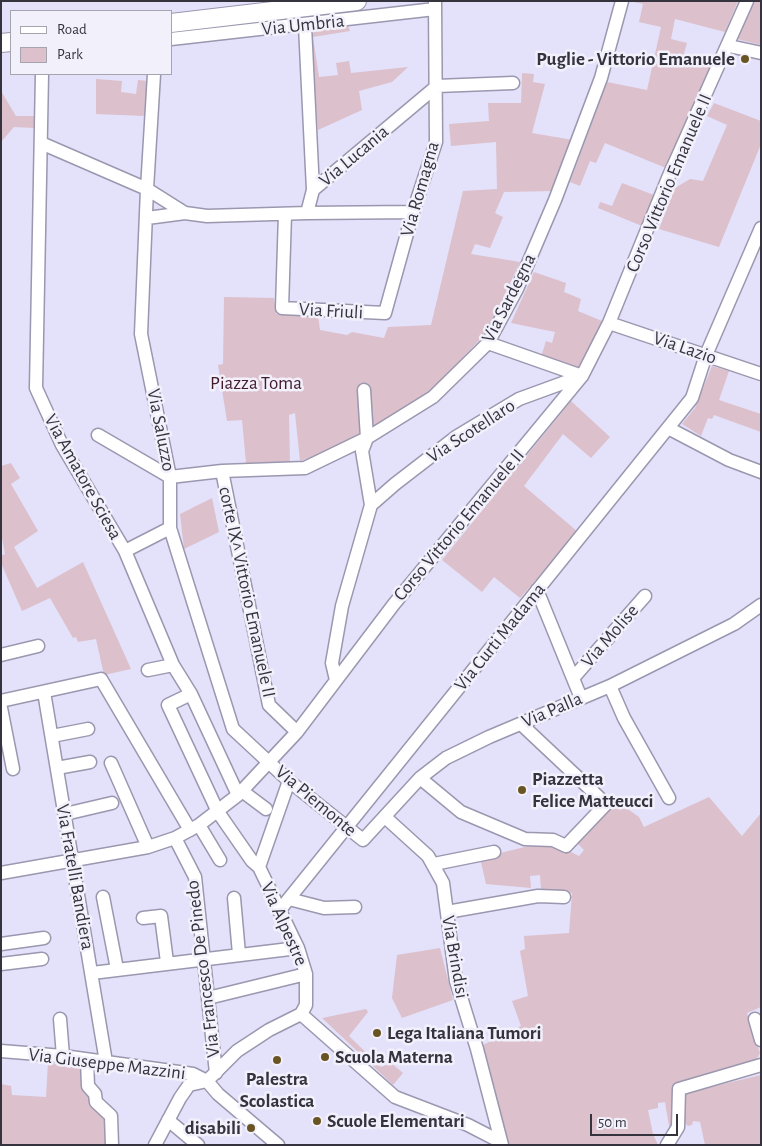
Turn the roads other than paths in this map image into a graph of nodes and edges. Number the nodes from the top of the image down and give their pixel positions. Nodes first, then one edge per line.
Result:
1 (357, 1) edge
2 (622, 1) edge
3 (747, 1) edge
4 (314, 4) edge
5 (435, 5) edge
6 (172, 23) edge
7 (305, 26) junction
8 (172, 39) edge
9 (729, 46) junction
10 (761, 54) edge
11 (42, 75) edge
12 (154, 75) edge
13 (513, 83) dead end
14 (437, 86) junction
15 (41, 143) junction
16 (147, 189) junction
17 (313, 190) junction
18 (412, 212) junction
19 (185, 213) junction
20 (307, 213) junction
21 (285, 214) junction
22 (147, 218) junction
23 (761, 228) edge
24 (385, 313) joint
25 (610, 323) junction
26 (488, 344) junction
27 (706, 355) junction
28 (761, 374) edge
29 (582, 376) junction
30 (364, 390) dead end
31 (668, 428) junction
32 (98, 435) dead end
33 (367, 438) junction
34 (222, 471) junction
35 (761, 472) edge
36 (170, 477) junction
37 (371, 506) junction
38 (170, 528) junction
39 (125, 551) junction
40 (537, 590) junction
41 (646, 596) dead end
42 (759, 609) edge
43 (38, 646) dead end
44 (1, 655) edge
45 (173, 664) junction
46 (148, 670) dead end
47 (574, 677) junction
48 (336, 680) junction
49 (610, 686) junction
50 (44, 692) junction
51 (191, 694) junction
52 (581, 698) junction
53 (1, 701) edge
54 (1, 708) edge
55 (521, 724) junction
56 (88, 730) dead end
57 (297, 732) junction
58 (52, 736) junction
59 (90, 762) dead end
60 (269, 762) junction
61 (111, 764) dead end
62 (57, 768) junction
63 (13, 769) dead end
64 (420, 778) junction
65 (289, 781) junction
66 (240, 793) junction
67 (669, 798) dead end
68 (112, 803) dead end
69 (266, 809) dead end
70 (218, 812) junction
71 (65, 814) junction
72 (385, 818) junction
73 (346, 827) junction
74 (194, 828) junction
75 (175, 838) junction
76 (363, 840) joint
77 (148, 847) junction
78 (494, 852) dead end
79 (72, 860) junction
80 (220, 860) dead end
81 (434, 864) junction
82 (259, 867) junction
83 (1, 873) edge
84 (103, 897) dead end
85 (234, 898) dead end
86 (564, 898) dead end
87 (289, 900) junction
88 (355, 907) dead end
89 (279, 912) junction
90 (447, 912) junction
91 (144, 918) dead end
92 (44, 938) dead end
93 (1, 944) edge
94 (298, 948) junction
95 (239, 954) junction
96 (202, 958) junction
97 (42, 959) dead end
98 (167, 962) junction
99 (1, 964) edge
100 (117, 969) junction
101 (92, 973) junction
102 (306, 974) junction
103 (208, 998) junction
104 (301, 1014) junction
105 (755, 1018) dead end
106 (60, 1019) dead end
107 (761, 1040) edge
108 (1, 1051) edge
109 (63, 1056) junction
110 (86, 1060) junction
111 (106, 1062) junction
112 (761, 1065) edge
113 (211, 1077) junction
114 (168, 1120) junction
115 (276, 1144) edge
116 (502, 1144) edge
117 (112, 1145) edge
118 (155, 1145) edge
119 (198, 1145) edge
120 (667, 1145) edge

1 - 4 street
2 - 26 street, Via Sardegna
3 - 9 street, Corso Vittorio Emanuele II
4 - 6 street
5 - 7 street, Via Umbria
5 - 14 street, Via Romagna
7 - 8 street, Via Umbria
7 - 17 street
9 - 10 street
9 - 25 street, Corso Vittorio Emanuele II
11 - 15 street, Via Amatore Sciesa
12 - 16 street, Via Saluzzo
13 - 14 street
14 - 17 street, Via Lucania
14 - 18 street, Via Romagna
15 - 16 street
15 - 39 street, Via Amatore Sciesa
16 - 19 street
16 - 22 street, Via Saluzzo
17 - 20 street, Via Lucania
18 - 20 street
18 - 24 street, Via Romagna
19 - 21 street
19 - 22 street
20 - 21 street
21 - 24 street, Via Friuli
22 - 36 street, Via Saluzzo
23 - 27 street, Via Curti Madama
25 - 27 street, Via Lazio
25 - 29 street, Corso Vittorio Emanuele II
26 - 29 street
26 - 33 street, Via Sardegna
27 - 28 street, Via Lazio
27 - 31 street, Via Curti Madama
29 - 37 street, Via Scotellaro
29 - 48 street, Corso Vittorio Emanuele II
30 - 33 street
31 - 35 street
31 - 40 street, Via Curti Madama
32 - 36 street
33 - 34 street, Via Sardegna
33 - 37 street
34 - 36 street, Via Sardegna
34 - 57 street, corte IX^ Vittorio Emanuele II
36 - 38 street, Via Saluzzo
37 - 48 street
38 - 39 street
38 - 60 street, Via Saluzzo
39 - 45 street, Via Amatore Sciesa
40 - 47 street
40 - 73 street, Via Curti Madama
41 - 47 street, Via Molise
42 - 49 street, Via Palla
43 - 44 street
45 - 46 street
45 - 51 street, Via Amatore Sciesa
47 - 52 street
48 - 57 street, Corso Vittorio Emanuele II
49 - 52 street, Via Palla
49 - 67 street
50 - 53 street
50 - 58 street, Via Fratelli Bandiera
50 - 74 street
51 - 66 street, Via Amatore Sciesa
51 - 70 street, Via Alpestre
52 - 55 street, Via Palla
54 - 63 street
55 - 64 street, Via Palla
55 - 64 street
56 - 58 street
57 - 60 street, Corso Vittorio Emanuele II
58 - 62 street, Via Fratelli Bandiera
59 - 62 street
60 - 65 street, Via Piemonte
60 - 66 street, Corso Vittorio Emanuele II
61 - 77 street
62 - 71 street, Via Fratelli Bandiera
64 - 72 street, Via Palla
65 - 73 street, Via Piemonte
65 - 82 street, Via Alpestre
66 - 69 street
66 - 70 street, Corso Vittorio Emanuele II
68 - 71 street
70 - 74 street, Corso Vittorio Emanuele II
70 - 82 street, Via Alpestre
71 - 79 street, Via Fratelli Bandiera
72 - 76 street, Via Palla
72 - 81 street, Via Brindisi
73 - 76 street, Via Piemonte
73 - 87 street, Via Curti Madama
74 - 75 street, Corso Vittorio Emanuele II
74 - 80 street
75 - 77 street, Corso Vittorio Emanuele II
75 - 96 street, Via Francesco De Pinedo
77 - 79 street, Corso Vittorio Emanuele II
78 - 81 street
79 - 83 street, Corso Vittorio Emanuele II
79 - 101 street, Via Fratelli Bandiera
81 - 90 street, Via Brindisi
82 - 89 street, Via Alpestre
84 - 100 street
85 - 95 street
86 - 90 street
87 - 88 street
87 - 89 street, Via Curti Madama
89 - 94 street, Via Alpestre
90 - 116 street, Via Brindisi
91 - 98 street
92 - 93 street
94 - 95 street
94 - 102 street, Via Alpestre
95 - 96 street
96 - 98 street
96 - 103 street, Via Francesco De Pinedo
97 - 99 street
98 - 100 street
100 - 101 street
101 - 111 street, Via Fratelli Bandiera
102 - 103 street
102 - 104 street, Via Alpestre
103 - 113 street, Via Francesco De Pinedo
104 - 113 street
104 - 116 street
105 - 107 street
106 - 109 street
108 - 109 street, Via Giuseppe Mazzini
109 - 110 street, Via Giuseppe Mazzini
110 - 111 street, Via Giuseppe Mazzini
110 - 117 street
111 - 113 street, Via Giuseppe Mazzini
112 - 120 street
113 - 114 street
113 - 115 street, Via Giuseppe Mazzini
114 - 118 street
114 - 119 street

